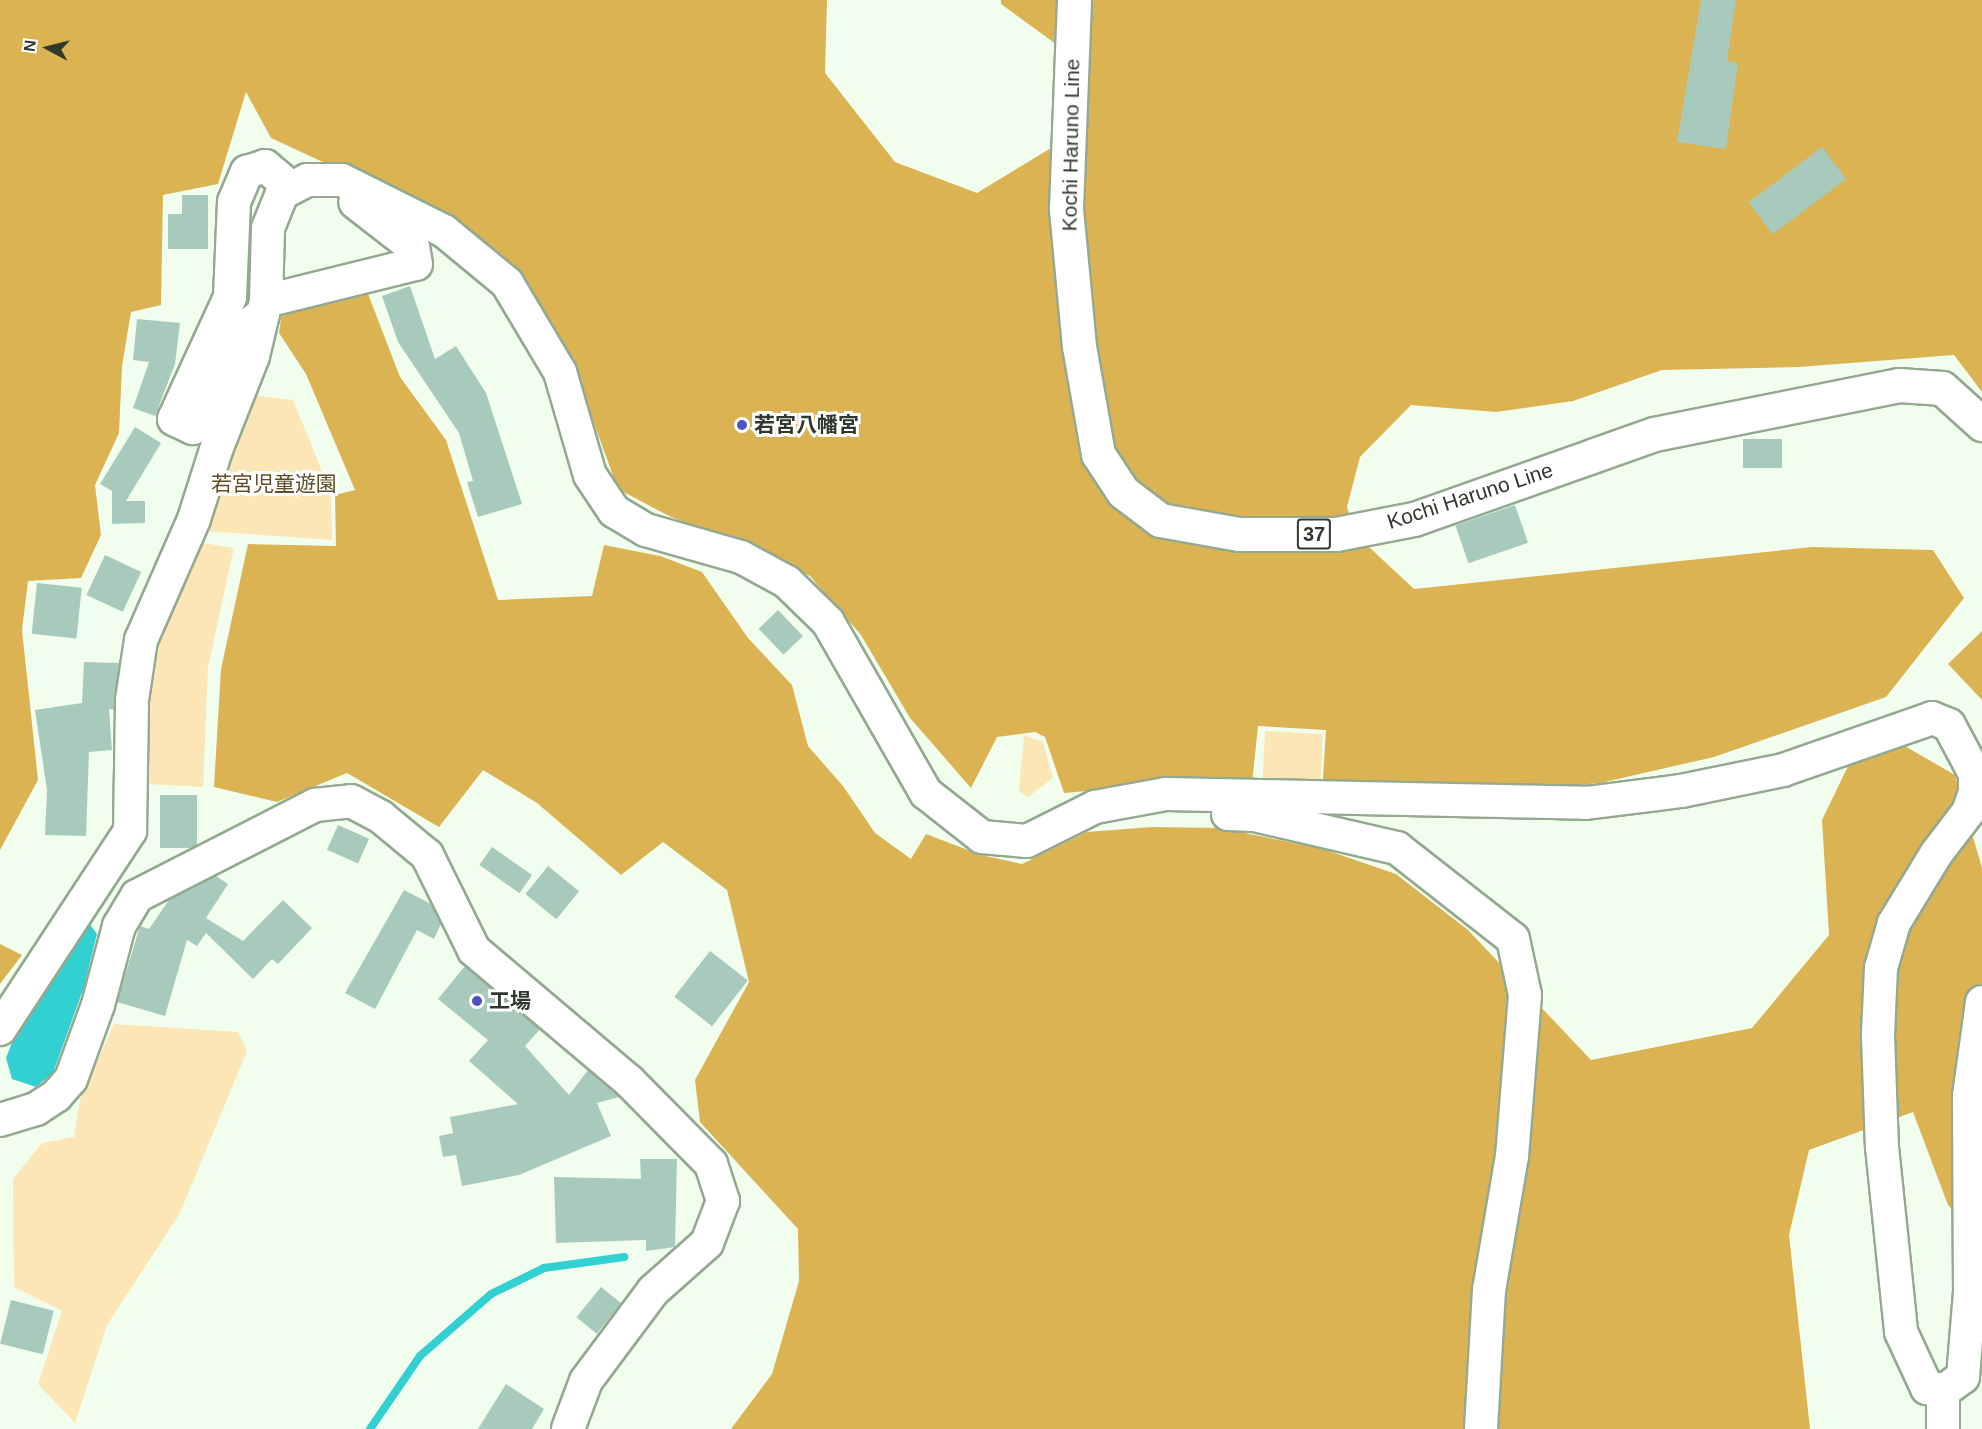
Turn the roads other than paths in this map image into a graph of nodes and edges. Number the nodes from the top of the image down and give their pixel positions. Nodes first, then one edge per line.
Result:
1 (1074, 0) edge
2 (321, 180) junction
3 (291, 188) junction
4 (265, 307) junction
5 (1982, 424) edge
6 (1095, 807) junction
7 (1982, 1002) edge
8 (0, 1029) edge
9 (0, 1120) edge
10 (1943, 1390) junction
11 (568, 1429) edge
12 (1481, 1429) edge
13 (1942, 1429) edge

1 - 5 main road, Kochi Haruno Line / 37
2 - 3 street
2 - 4 street
2 - 6 street
3 - 4 street
3 - 4 street
4 - 8 street
6 - 10 street
6 - 12 street
7 - 10 street
9 - 11 street
10 - 13 street

